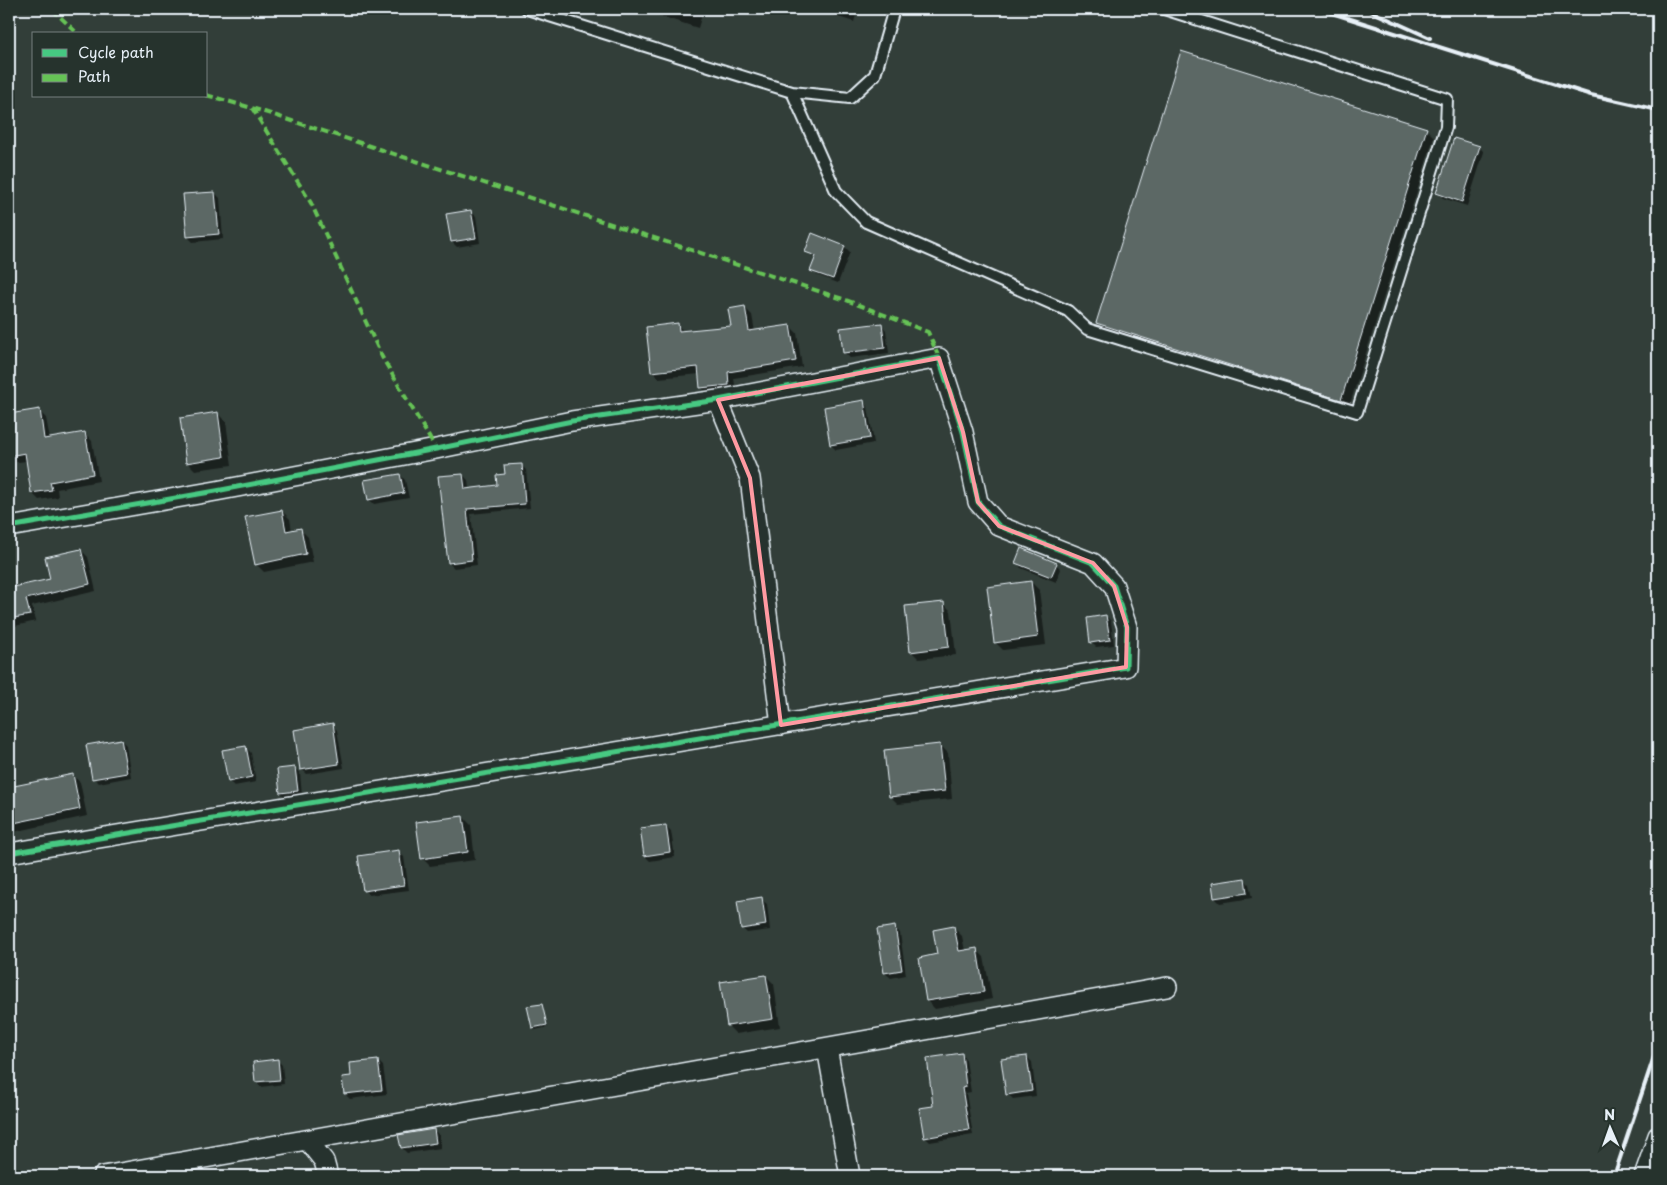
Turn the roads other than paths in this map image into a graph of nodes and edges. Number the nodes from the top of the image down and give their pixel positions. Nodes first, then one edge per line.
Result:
1 (527, 9) edge
2 (894, 9) edge
3 (1164, 9) edge
4 (792, 92) junction
5 (718, 400) junction
6 (9, 527) edge
7 (781, 724) junction
8 (9, 853) edge
9 (1167, 987) dead end
10 (827, 1048) junction
11 (1658, 1136) edge
12 (308, 1141) junction
13 (103, 1176) edge
14 (328, 1176) edge
15 (850, 1176) edge
16 (1644, 1176) edge

1 - 4 lane
2 - 4 lane
3 - 4 lane
5 - 6 street
5 - 7 street
5 - 7 street
7 - 8 street
9 - 10 street
10 - 12 street
10 - 15 street
11 - 16 street
12 - 13 street
12 - 14 street

